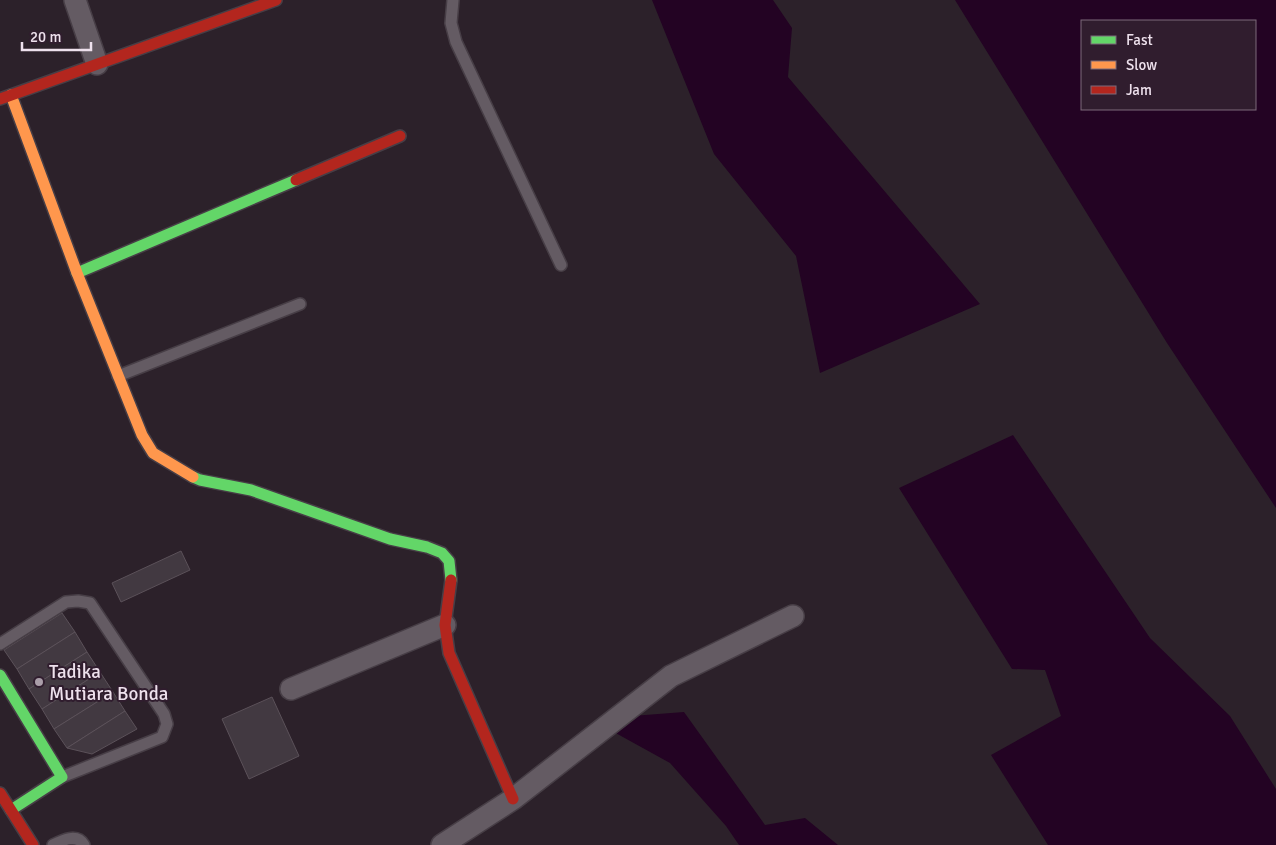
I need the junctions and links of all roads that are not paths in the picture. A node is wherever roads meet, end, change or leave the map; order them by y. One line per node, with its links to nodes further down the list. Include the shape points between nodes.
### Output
1 (75, 0): 4 (street)
2 (276, 0): 4 (main road)
3 (453, 0): 8 (lane, via 451,23 456,42)
4 (97, 64): 5 (main road)
5 (11, 95): 6 (main road); 9 (main road)
6 (0, 99)
7 (400, 136): 9 (main road)
8 (561, 265)
9 (77, 273): 11 (main road)
10 (300, 304): 11 (lane)
11 (118, 376): 13 (main road, via 153,453 172,466 200,480 251,490 390,539 442,553 449,561 452,576)
12 (793, 616): 19 (street, via 671,676)
13 (445, 624): 16 (street); 19 (main road, via 449,653)
14 (0, 644): 17 (lane, via 66,602 90,603 164,714 168,724 162,737)
15 (0, 675): 17 (main road)
16 (291, 690)
17 (62, 777): 20 (main road)
18 (0, 793): 20 (main road)
19 (513, 799): 24 (street)
20 (11, 810): 21 (main road)
21 (33, 845)
22 (53, 845): 23 (lane, via 73,838)
23 (84, 845)
24 (442, 845)

